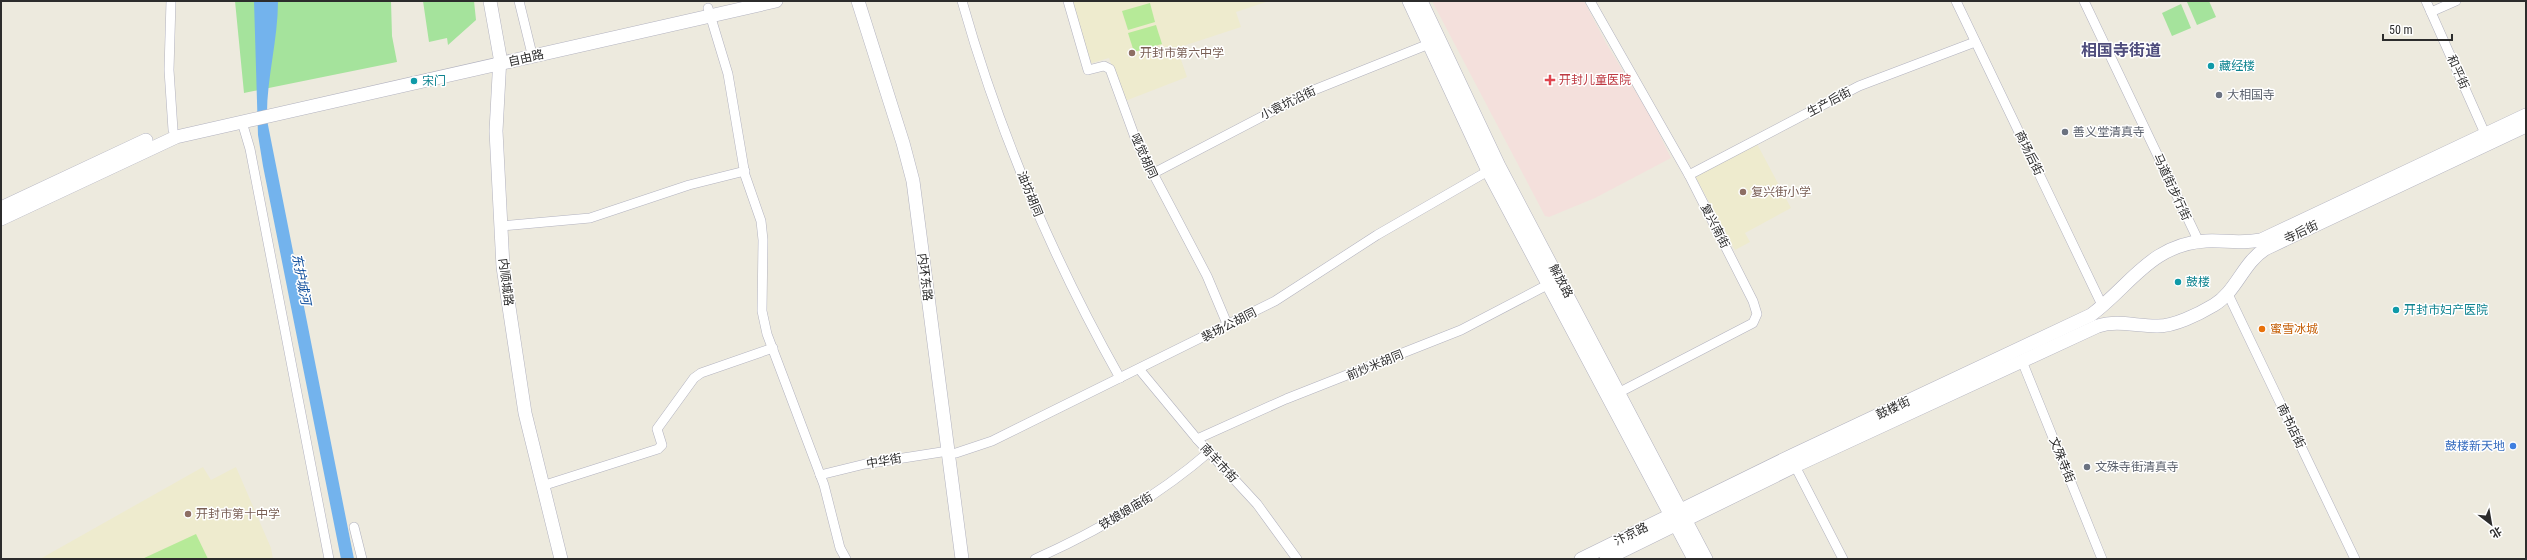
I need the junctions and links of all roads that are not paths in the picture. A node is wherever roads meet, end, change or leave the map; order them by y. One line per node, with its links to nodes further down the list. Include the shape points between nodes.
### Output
1 (171, 1): 26 (street, via 169,70)
2 (490, 1): 22 (street, 内顺城路)
3 (520, 1): 21 (street)
4 (739, 1): 17 (street, 自由路)
5 (776, 1): 17 (street, 自由路)
6 (858, 1): 47 (street, 内环东路, via 905,149 912,181)
7 (866, 1): 47 (street, 内环东路, via 920,180)
8 (962, 1): 44 (street, 油坊胡同, via 980,65 1033,202 1067,279)
9 (1068, 1): 30 (street, 哑觉胡同, via 1088,70 1104,66 1110,69 1137,143)
10 (1409, 1): 20 (street, 解放路)
11 (1421, 1): 45 (street, 解放路, via 1499,166)
12 (1590, 1): 31 (street, 复兴南街)
13 (1956, 1): 19 (street, 商场后街)
14 (2084, 1): 35 (street, 马道街步行街)
15 (2426, 1): 18 (street, 和平街)
16 (2456, 1): 18 (street)
17 (709, 12): 21 (street, 自由路); 22 (street, 自由路); 28 (street, via 728,74)
18 (2431, 12): 27 (street, 和平街)
19 (1975, 42): 31 (street, 生产后街, via 1859,86); 38 (street, 商场后街)
20 (1428, 44): 29 (street, 解放路); 30 (street, 小袁坑沿街, via 1308,92)
21 (531, 50): 22 (street, 自由路)
22 (500, 61): 24 (street, 自由路); 34 (street, 内顺城路, via 496,131)
23 (2526, 115): 27 (street, 寺后街)
24 (246, 119): 26 (street); 33 (street, via 176,137 156,145); 54 (street)
25 (2526, 126): 27 (street, 寺后街)
26 (173, 130): 32 (street, via 129,147)
27 (2487, 138): 35 (street, 寺后街, via 2260,240 2243,243); 37 (street, 寺后街, via 2265,249 2251,259)
28 (745, 171): 34 (street, via 690,185 590,218); 41 (street, via 761,220 762,311)
29 (1488, 171): 36 (street, 解放路); 39 (street, 裴场公胡同, via 1377,235 1275,301)
30 (1152, 174): 39 (street, 哑觉胡同, via 1207,276)
31 (1689, 175): 45 (street, 复兴南街, via 1757,314 1753,323)
32 (1, 208)
33 (1, 219)
34 (501, 226): 51 (street, 内顺城路, via 503,267 525,412)
35 (2199, 242): 38 (street, 寺后街, via 2184,245 2150,260)
36 (1549, 284): 46 (street, 前炒米胡同, via 1461,330 1286,399); 52 (street, 解放路)
37 (2227, 292): 40 (street, 寺后街, via 2214,305 2171,324 2156,326 2115,323); 68 (street, 南书店街)
38 (2102, 305): 52 (street, 鼓楼街, via 2091,315)
39 (1228, 326): 43 (street, 裴场公胡同)
40 (2087, 331): 42 (street, 鼓楼街)
41 (773, 348): 50 (street); 51 (street, via 694,378 657,429 662,445 658,449)
42 (2022, 361): 49 (street, 鼓楼街); 67 (street, 文殊寺街)
43 (1139, 369): 44 (street, 裴场公胡同); 46 (street, 南羊市街)
44 (1120, 378): 47 (street, 裴场公胡同, via 992,441)
45 (1620, 392): 52 (street, 解放路)
46 (1198, 439): 48 (street, 南羊市街)
47 (952, 452): 50 (street, 中华街, via 865,464); 58 (street, 内环东路); 59 (street, 内环东路)
48 (1210, 452): 60 (street, 铁娘娘庙街, via 1151,496 1100,527); 61 (street, 南羊市街, via 1258,504)
49 (1795, 466): 52 (street, 鼓楼街); 66 (street)
50 (820, 475): 57 (street, via 840,548)
51 (542, 486): 56 (street, 内顺城路)
52 (1679, 516): 62 (street, 汴京路); 63 (street, 汴京路); 64 (street, 解放路); 65 (street, 解放路)
53 (354, 527): 55 (street)
54 (329, 559)
55 (362, 559)
56 (561, 559)
57 (846, 559)
58 (962, 559)
59 (970, 559)
60 (1035, 559)
61 (1297, 559)
62 (1581, 559)
63 (1606, 559)
64 (1694, 559)
65 (1706, 559)
66 (1843, 559)
67 (2102, 559)
68 (2355, 559)

